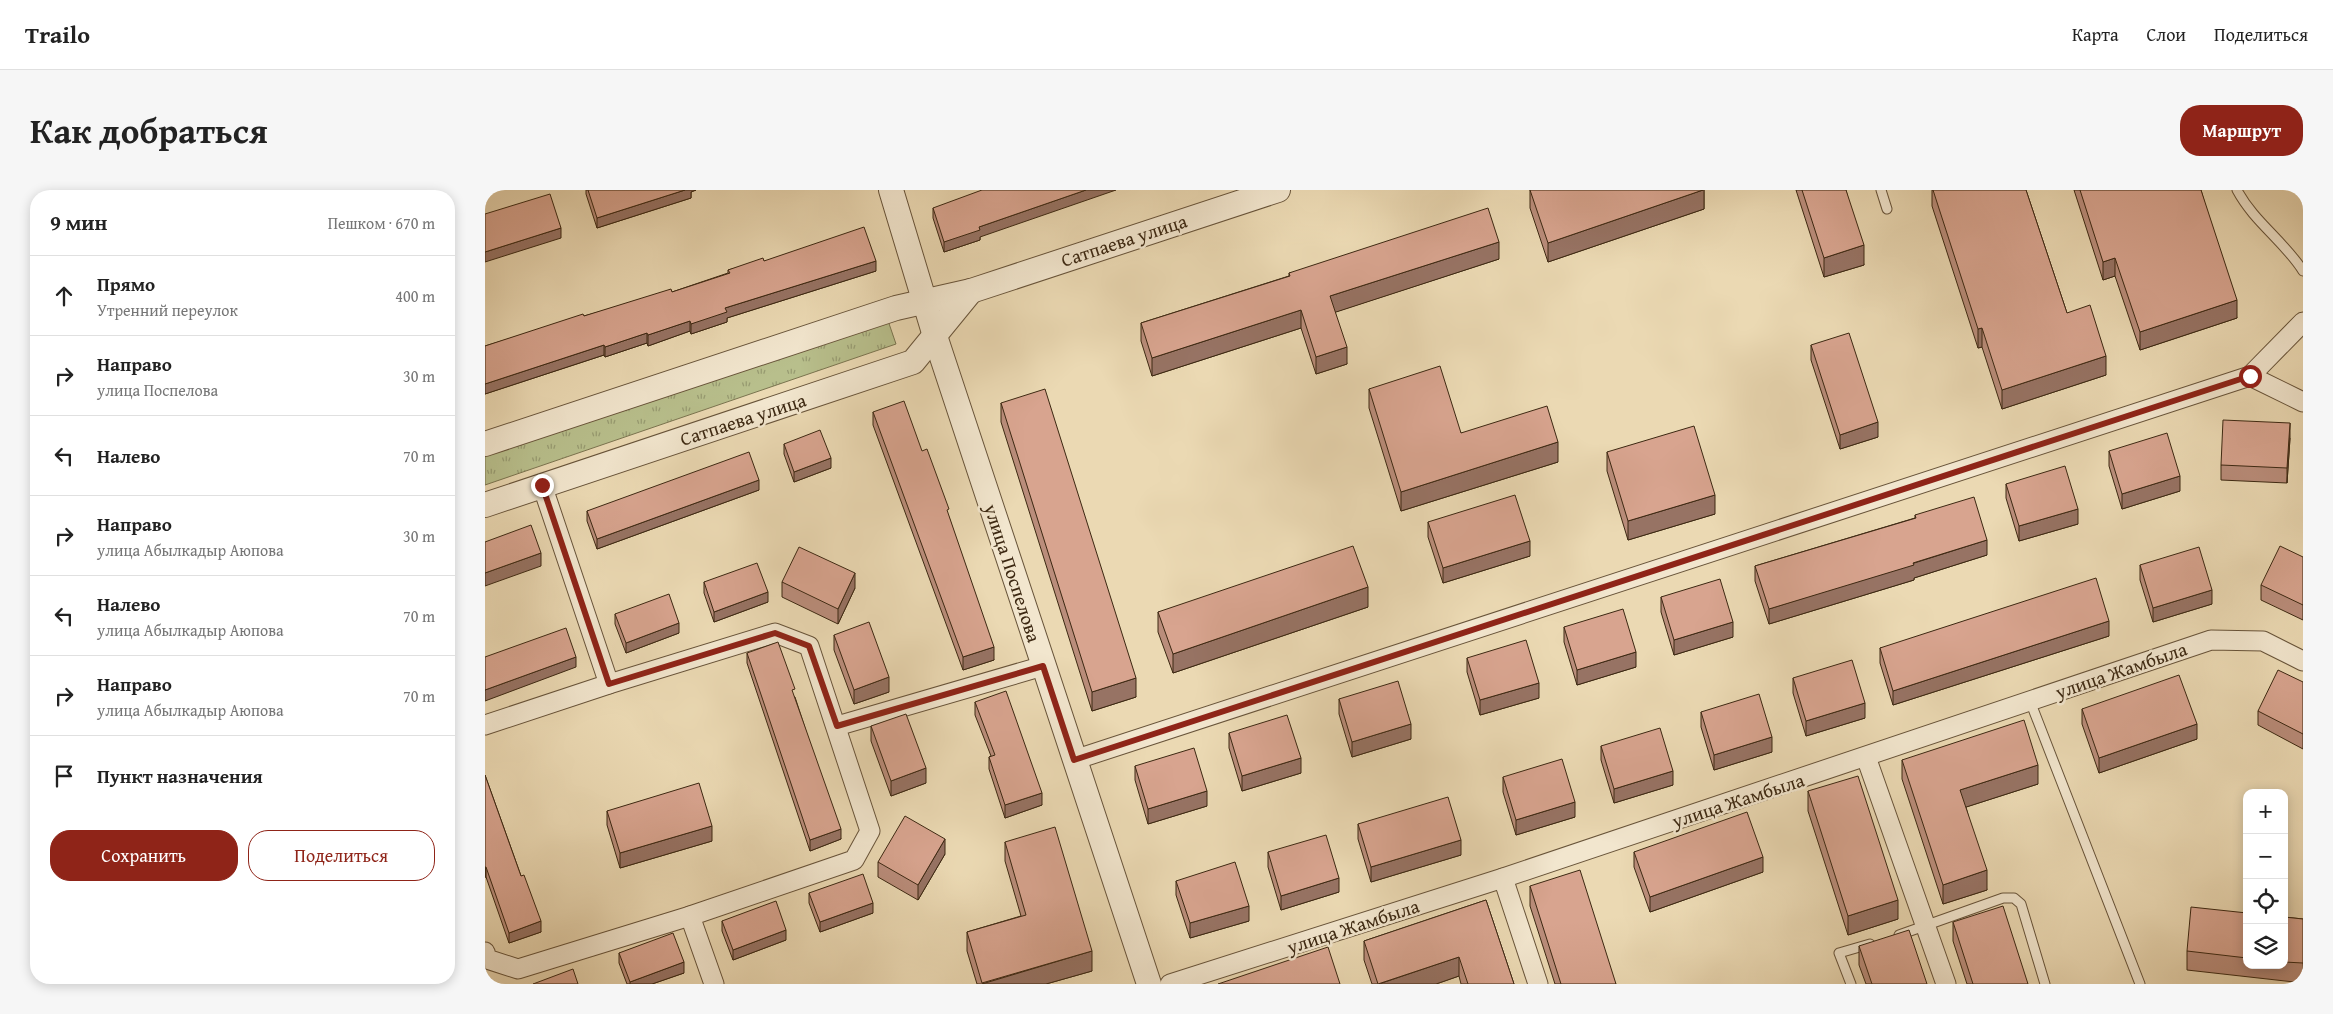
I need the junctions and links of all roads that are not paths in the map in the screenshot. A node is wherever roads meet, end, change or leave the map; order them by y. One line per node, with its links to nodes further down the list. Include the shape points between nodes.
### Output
1 (891, 190): 8 (street, улица Поспелова)
2 (1278, 190): 7 (street, Сатпаева улица)
3 (1881, 190): 5 (lane)
4 (2237, 190): 6 (lane, via 2259,223 2293,255)
5 (1887, 209)
6 (2303, 271)
7 (971, 291): 8 (street, Сатпаева улица); 10 (street, Сатпаева улица)
8 (926, 300): 10 (street, улица Поспелова); 13 (street, Сатпаева улица)
9 (2303, 322): 11 (street)
10 (935, 336): 14 (street, Сатпаева улица, via 913,362); 17 (street, улица Поспелова)
11 (2250, 376): 12 (street); 23 (street)
12 (2303, 402)
13 (485, 444)
14 (542, 485): 15 (street, Сатпаева улица); 18 (street)
15 (485, 505)
16 (2303, 661): 19 (street, улица Жамбыла, via 2263,641 2211,640)
17 (1043, 666): 21 (street); 23 (street, улица Поспелова)
18 (609, 684): 20 (street); 21 (street, via 775,633 809,646)
19 (2030, 701): 22 (street, улица Жамбыла); 35 (lane)
20 (485, 725)
21 (837, 726): 25 (street, via 870,831 854,860)
22 (1866, 757): 24 (street, улица Жамбыла); 26 (street)
23 (1074, 760): 29 (street, улица Поспелова)
24 (1503, 878): 30 (street, улица Жамбыла); 31 (street)
25 (690, 916): 27 (street, via 518,969 487,958); 28 (street)
26 (1927, 927): 32 (lane, via 1839,953); 33 (street); 34 (lane, via 2003,898 2014,898 2021,904)
27 (485, 952)
28 (714, 984)
29 (1149, 984)
30 (1170, 984)
31 (1538, 984)
32 (1851, 984)
33 (1946, 984)
34 (2045, 984)
35 (2140, 984)

